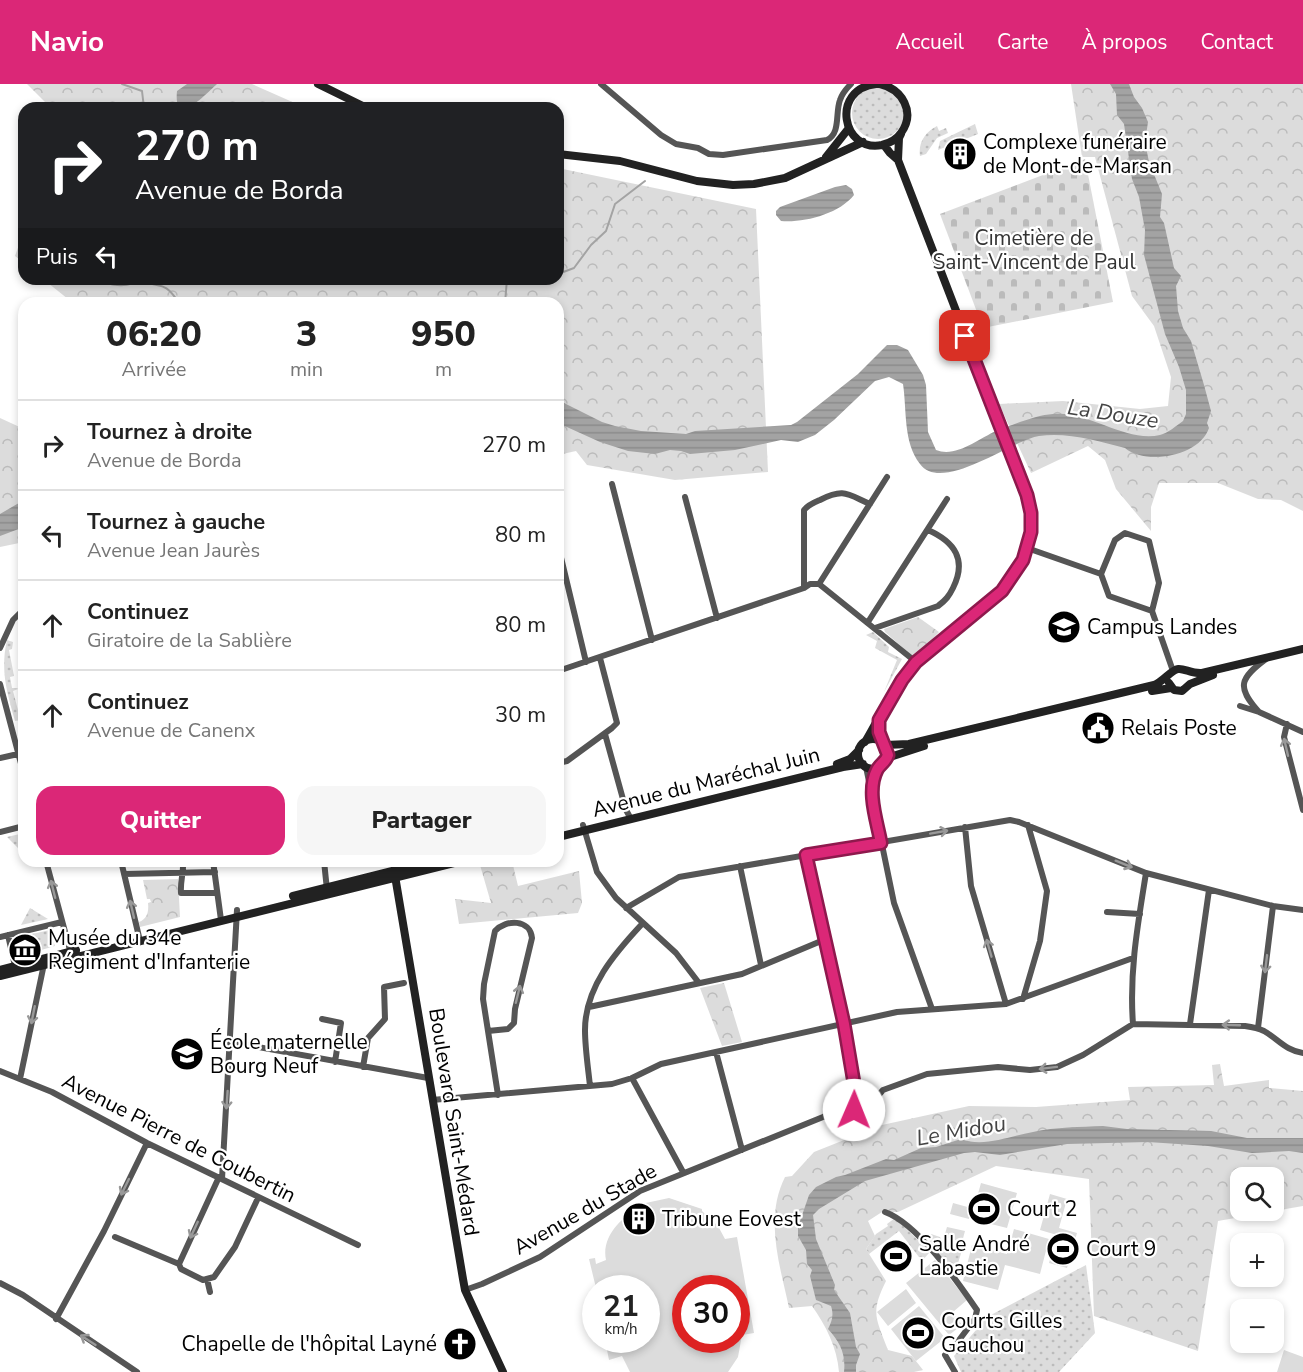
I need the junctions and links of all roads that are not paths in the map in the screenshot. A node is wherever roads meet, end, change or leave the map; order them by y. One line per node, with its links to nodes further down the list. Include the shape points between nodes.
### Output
1 (318, 84): 5 (main road)
2 (601, 84): 3 (street, via 661,135 709,154 826,140 836,131 840,98)
3 (851, 84)
4 (878, 84): 6 (main road, via 856,91 848,102); 7 (main road, via 897,91 907,107 906,126)
5 (355, 102)
6 (849, 128): 8 (main road); 11 (main road)
7 (901, 134): 9 (main road); 12 (main road)
8 (863, 142): 9 (main road); 11 (main road)
9 (884, 145): 12 (main road)
10 (564, 155): 11 (main road, via 620,161 697,181 733,185 785,178)
11 (824, 159)
12 (898, 160): 19 (main road, via 1027,495 1031,513)
13 (887, 477): 17 (street)
14 (612, 484): 29 (street)
15 (685, 497): 26 (street)
16 (947, 499): 18 (street)
17 (870, 504): 22 (street); 23 (street, via 842,492 807,506)
18 (928, 530): 27 (street); 28 (street, via 941,536 960,564 947,600)
19 (1027, 548): 21 (street); 35 (main road, via 1017,572 1002,591)
20 (564, 569): 34 (street)
21 (1101, 574): 24 (street, via 1109,596); 24 (street, via 1115,540 1125,532 1149,541 1159,583)
22 (819, 584): 23 (street); 27 (street)
23 (807, 586): 26 (street)
24 (1152, 610): 39 (street)
25 (18, 614): 30 (street)
26 (717, 618): 29 (street)
27 (868, 622): 28 (street)
28 (875, 628): 35 (street)
29 (652, 640): 32 (street)
30 (0, 648)
31 (1303, 649): 33 (main road)
32 (600, 658): 34 (street); 48 (street, via 617,723)
33 (1267, 658): 36 (main road); 44 (street, via 1244,682 1245,695)
34 (586, 662): 37 (street)
35 (916, 662): 45 (main road, via 892,694)
36 (1250, 663): 38 (main road, via 1202,673); 41 (main road)
37 (564, 669)
38 (1188, 672): 39 (main road, via 1179,669); 41 (main road)
39 (1171, 673): 42 (main road); 50 (main road, via 1154,686 909,744)
40 (0, 684): 52 (street)
41 (1190, 684): 42 (main road, via 1182,691)
42 (1171, 688): 53 (main road, via 925,745)
43 (1239, 706): 44 (street)
44 (1259, 711): 46 (street)
45 (879, 720): 49 (main road); 50 (main road)
46 (1287, 724): 47 (street); 59 (street, one-way to 46, via 1284,737)
47 (1303, 732)
48 (605, 734): 55 (street); 60 (street)
49 (865, 742): 50 (main road, via 876,739); 51 (main road)
50 (883, 743): 53 (main road)
51 (859, 750): 56 (main road); 60 (main road, Avenue du Maréchal Juin, via 840,763)
52 (18, 754): 54 (street)
53 (887, 758): 57 (main road)
54 (0, 759)
55 (564, 762)
56 (864, 765): 57 (main road); 58 (street); 60 (main road, Avenue du Maréchal Juin)
57 (878, 768): 58 (street)
58 (872, 788): 68 (street)
59 (1303, 810)
60 (630, 817): 64 (main road, Avenue du Maréchal Juin)
61 (1028, 825): 62 (street, via 1010,820); 80 (street, one-way to 80); 108 (street, via 1047,891 1040,941)
62 (966, 827): 68 (street, one-way to 62); 109 (street, one-way to 62, via 971,886)
63 (18, 828): 66 (street)
64 (584, 828): 65 (main road, Avenue du Maréchal Juin); 67 (main road, Avenue du Maréchal Juin); 87 (street, via 597,872)
65 (564, 830)
66 (0, 832)
67 (564, 835)
68 (881, 843): 69 (street); 111 (street, via 894,903)
69 (806, 855): 70 (street); 98 (street)
70 (740, 866): 87 (street, via 675,878); 102 (street)
71 (48, 867): 93 (street, one-way to 71)
72 (123, 867): 82 (street)
73 (184, 867): 78 (street)
74 (214, 867): 79 (street)
75 (325, 867): 84 (street)
76 (415, 867): 81 (main road)
77 (431, 867): 81 (main road)
78 (184, 872): 79 (street); 82 (street); 85 (street, via 181,893)
79 (215, 872): 85 (street)
80 (1146, 873): 83 (street); 91 (street)
81 (395, 874): 84 (main road); 125 (main road, Boulevard Saint-Médard)
82 (125, 876): 97 (street, one-way to 82)
83 (1209, 890): 86 (street); 115 (street)
84 (327, 891): 90 (main road)
85 (217, 893): 92 (street)
86 (1273, 906): 88 (street); 116 (street, one-way to 116)
87 (626, 908): 94 (street)
88 (1303, 910)
89 (1107, 912): 91 (street)
90 (237, 913): 92 (main road); 118 (street)
91 (1140, 914): 100 (street)
92 (221, 917): 97 (main road)
93 (62, 922): 95 (street); 99 (street)
94 (642, 924): 107 (street, via 676,953); 110 (street, via 605,968)
95 (8, 935): 96 (street); 103 (street)
96 (0, 937)
97 (140, 938): 99 (main road)
98 (825, 939): 102 (street); 113 (street)
99 (71, 954): 101 (main road)
100 (1133, 958): 108 (street); 114 (street)
101 (44, 961): 103 (main road); 104 (main road); 124 (street, one-way to 124)
102 (761, 965): 107 (street, via 742,974)
103 (15, 966): 104 (street); 105 (main road)
104 (25, 969): 105 (main road)
105 (0, 973)
106 (404, 983): 122 (street, via 384,987 385,1019 368,1038)
107 (699, 983): 110 (street)
108 (1023, 999): 109 (street)
109 (1006, 1004): 111 (street)
110 (589, 1007): 127 (street, via 585,1027)
111 (932, 1009): 113 (street)
112 (322, 1019): 121 (street, via 341,1023)
113 (844, 1024): 119 (street); 131 (street)
114 (1133, 1024): 115 (street); 130 (street, one-way to 130, via 1057,1067 998,1067 927,1074 884,1090)
115 (1190, 1024): 116 (street, one-way to 115)
116 (1258, 1028): 120 (street, via 1282,1046)
117 (488, 1031): 117 (street, one-way to 117, via 508,1029 514,1023 532,938 525,924 501,925 493,934 483,999); 128 (street)
118 (231, 1042): 121 (street); 137 (street, one-way to 137)
119 (716, 1052): 126 (street, via 661,1064); 135 (street)
120 (1303, 1053)
121 (335, 1062): 122 (street)
122 (363, 1067): 125 (street)
123 (0, 1071): 124 (street, Avenue Pierre de Coubertin)
124 (20, 1078): 134 (street, Avenue Pierre de Coubertin)
125 (428, 1078): 129 (main road, Boulevard Saint-Médard)
126 (632, 1078): 127 (street); 136 (street)
127 (590, 1086): 128 (street)
128 (498, 1095): 129 (street)
129 (432, 1100): 145 (main road, Boulevard Saint-Médard)
130 (868, 1101): 131 (street); 132 (street, via 872,1106 870,1115 864,1118)
131 (856, 1102): 132 (street); 133 (street, Avenue du Stade)
132 (856, 1114): 133 (street, Avenue du Stade)
133 (823, 1117): 135 (street, Avenue du Stade)
134 (147, 1143): 137 (street, Avenue Pierre de Coubertin); 147 (street, one-way to 147)
135 (742, 1150): 136 (street, Avenue du Stade)
136 (683, 1172): 145 (street, Avenue du Stade, via 640,1191 540,1257)
137 (221, 1178): 138 (street, Avenue Pierre de Coubertin); 142 (street, one-way to 142)
138 (258, 1198): 141 (street, Avenue Pierre de Coubertin); 143 (street, via 235,1247 214,1277)
139 (885, 1212): 148 (street, via 896,1216 923,1240 977,1310 975,1319)
140 (115, 1236): 142 (street)
141 (358, 1245)
142 (178, 1264): 143 (street, via 181,1269)
143 (207, 1279): 146 (street)
144 (0, 1282): 147 (street)
145 (465, 1290): 153 (main road, Boulevard Saint-Médard)
146 (210, 1292)
147 (56, 1319): 150 (street, one-way to 147)
148 (953, 1348)
149 (945, 1356): 154 (street)
150 (125, 1364): 151 (street); 152 (street)
151 (123, 1372)
152 (137, 1372)
153 (503, 1372)
154 (954, 1372)

